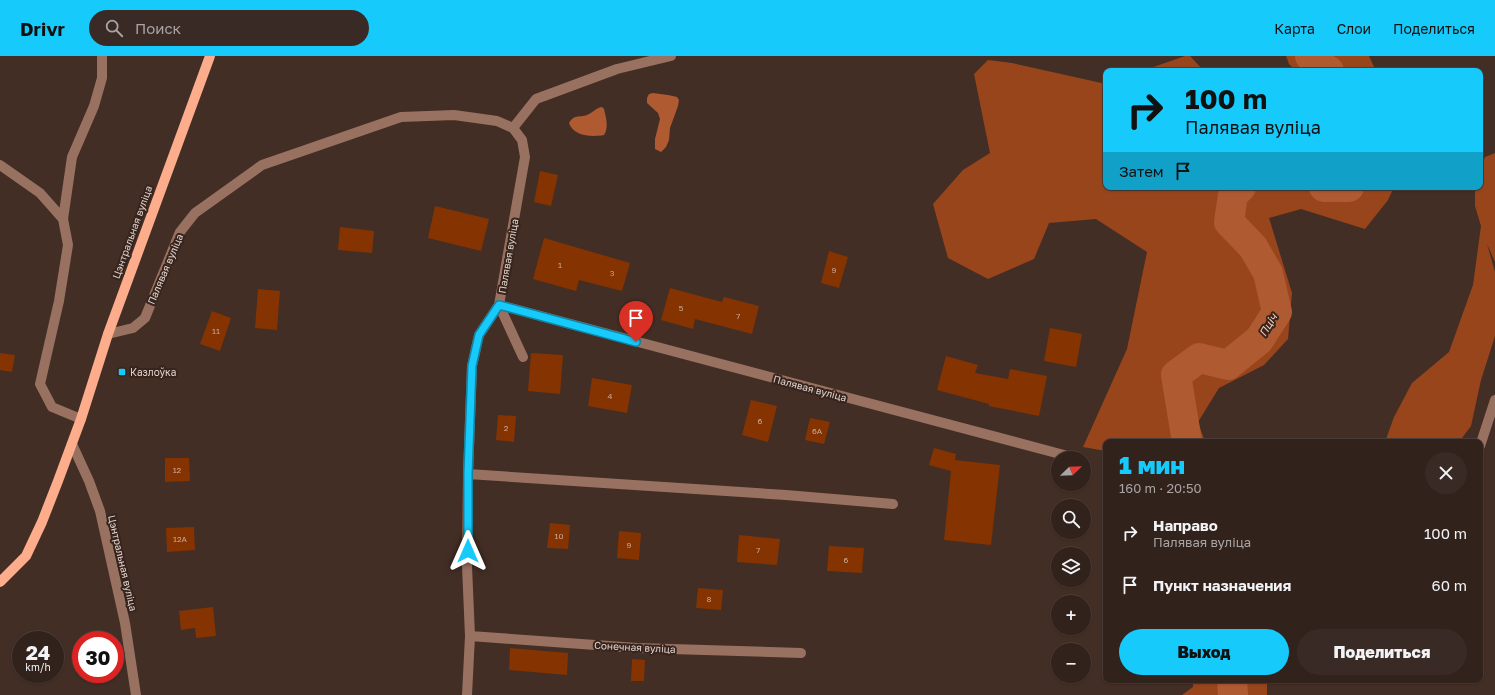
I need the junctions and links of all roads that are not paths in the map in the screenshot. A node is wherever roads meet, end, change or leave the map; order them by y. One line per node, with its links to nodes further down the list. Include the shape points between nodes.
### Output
1 (102, 56): 6 (street, via 102,78 94,106 72,157)
2 (210, 56): 8 (main road, Цэнтральная вуліца)
3 (671, 56): 4 (street, via 617,69 536,99)
4 (513, 128): 7 (street, Палявая вуліца, via 522,140 525,157); 8 (street, Палявая вуліца, via 497,121 454,115 401,117 262,165 195,213 180,232 145,318 133,328)
5 (0, 165): 6 (street, via 40,193)
6 (63, 219): 11 (street, via 68,245 59,301 40,384 52,407)
7 (499, 305): 9 (street); 14 (street, Палявая вуліца); 15 (street, via 479,335 472,366)
8 (108, 334): 11 (main road, Цэнтральная вуліца)
9 (523, 357)
10 (1495, 400): 12 (street)
11 (81, 418): 13 (main road, Цэнтральная вуліца)
12 (1482, 439)
13 (72, 444): 17 (main road, via 26,556); 20 (street, Цэнтральная вуліца, via 100,511 124,623)
14 (1051, 452)
15 (468, 474): 16 (street); 18 (street)
16 (893, 504)
17 (0, 582)
18 (470, 636): 19 (street, Сонечная вуліца, via 636,648); 21 (street)
19 (801, 653)
20 (136, 695)
21 (467, 695)

